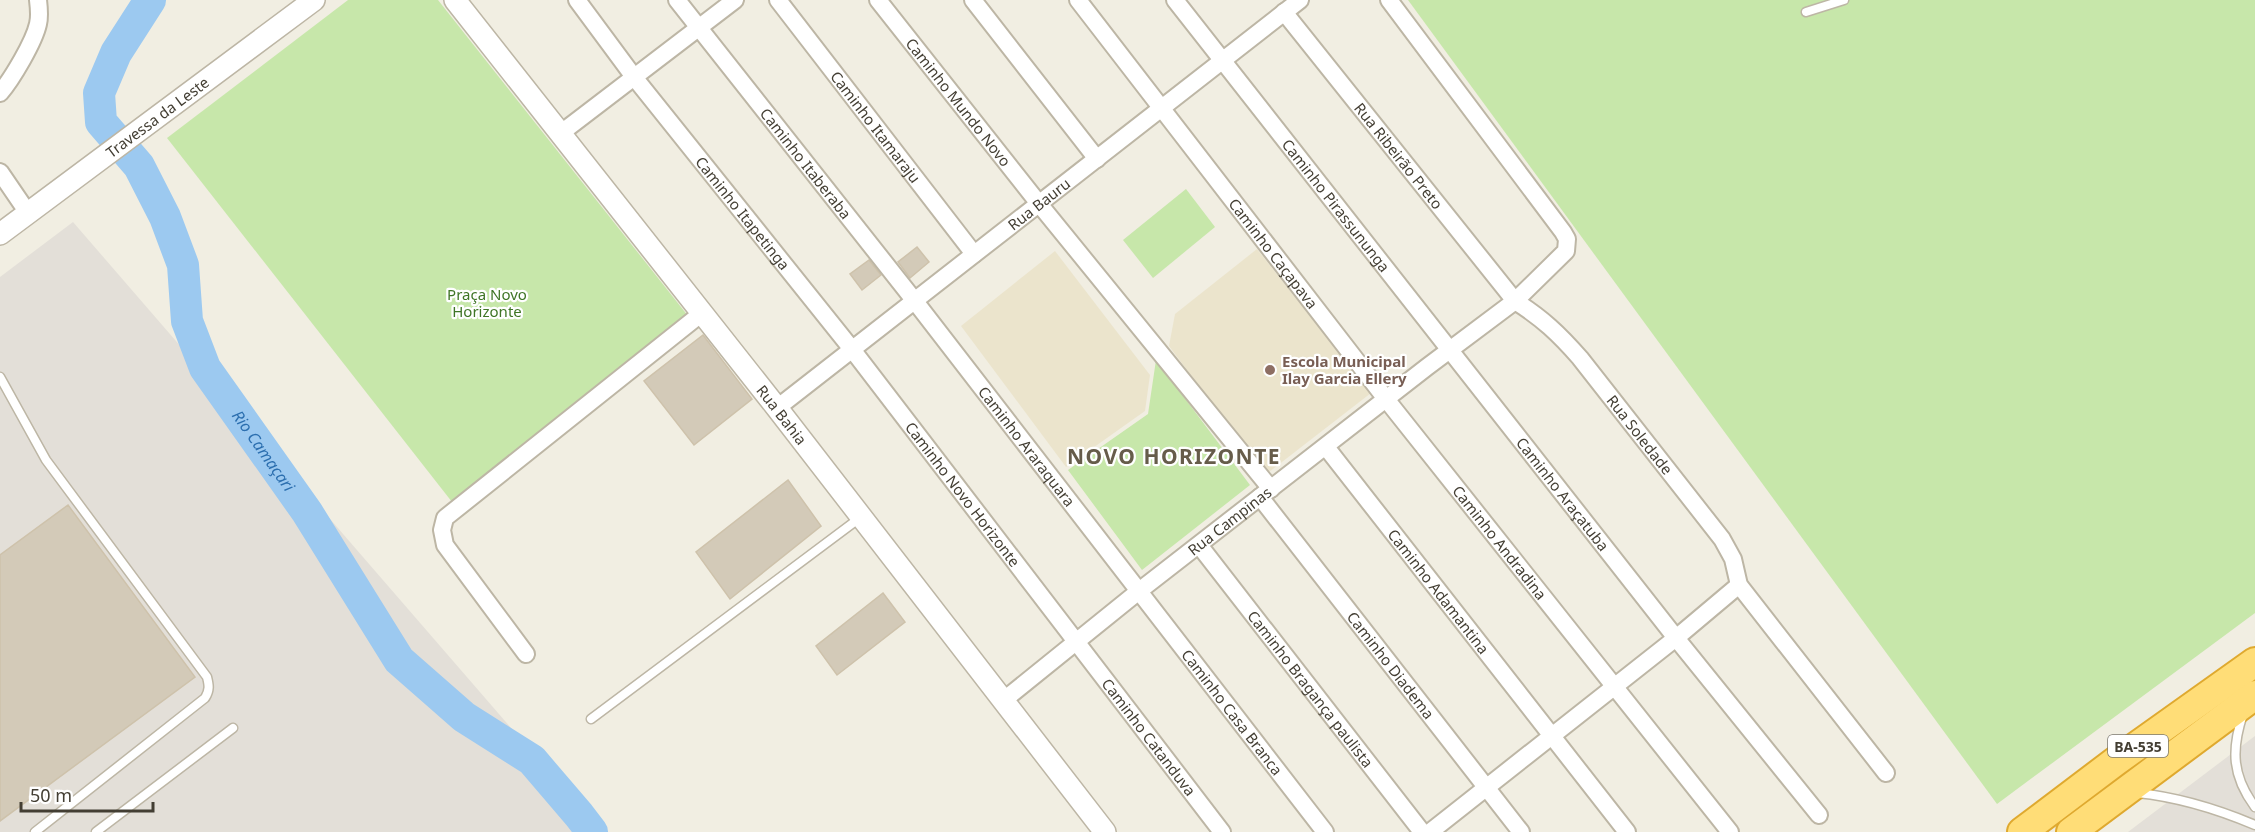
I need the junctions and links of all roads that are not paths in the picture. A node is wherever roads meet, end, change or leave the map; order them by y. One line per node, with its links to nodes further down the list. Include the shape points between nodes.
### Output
1 (38, 0): 20 (street, via 36,32)
2 (314, 0): 26 (street, Travessa da Leste)
3 (455, 0): 22 (street, Rua Bahia)
4 (577, 0): 19 (street, Caminho Itapetinga)
5 (677, 0): 17 (street, Caminho Itaberaba)
6 (735, 0): 17 (street)
7 (778, 0): 28 (street, Caminho Itamaraju)
8 (878, 0): 25 (street, Caminho Mundo Novo)
9 (973, 0): 23 (street)
10 (1078, 0): 21 (street, Caminho Caçapava)
11 (1175, 0): 18 (street, Caminho Pirassununga)
12 (1300, 0): 15 (street, Rua Bauru)
13 (1389, 0): 30 (street, Rua Campinas, via 1567,239 1566,251)
14 (1844, 0): 16 (lane)
15 (1284, 12): 18 (street, Rua Bauru); 30 (street, Rua Ribeirão Preto)
16 (1806, 12)
17 (698, 29): 19 (street); 29 (street, Caminho Itaberaba)
18 (1223, 61): 21 (street, Rua Bauru); 33 (street, Caminho Pirassununga)
19 (634, 77): 22 (street); 32 (street, Caminho Itapetinga)
20 (0, 93)
21 (1162, 107): 23 (street, Rua Bauru); 35 (street, Caminho Caçapava)
22 (561, 133): 31 (street, Rua Bahia)
23 (1097, 159): 25 (street, Rua Bauru)
24 (0, 172): 26 (street)
25 (1040, 205): 28 (street, Rua Bauru); 38 (street, Caminho Mundo Novo)
26 (28, 213): 27 (street, Travessa da Leste)
27 (0, 234)
28 (974, 254): 29 (street, Rua Bauru)
29 (914, 300): 32 (street, Rua Bauru); 42 (street, Caminho Araraquara)
30 (1515, 301): 33 (street, Rua Campinas); 41 (street, Rua Soledade, via 1557,332 1694,503 1729,549)
31 (702, 313): 36 (street, Rua Bahia); 45 (street, via 445,518 445,545)
32 (851, 348): 36 (street, Rua Bauru); 44 (street, Caminho Novo Horizonte)
33 (1450, 350): 35 (street, Rua Campinas); 43 (street, Caminho Araçatuba)
34 (0, 378): 59 (lane, via 46,460 207,676 209,684 205,698)
35 (1386, 399): 37 (street, Rua Campinas); 47 (street, Caminho Andradina)
36 (777, 408): 39 (street, Rua Bahia)
37 (1326, 447): 38 (street, Rua Campinas); 52 (street, Caminho Adamantina)
38 (1266, 493): 40 (street, Rua Campinas); 54 (street, Caminho Diadema)
39 (862, 517): 49 (street, Rua Bahia); 50 (lane)
40 (1199, 545): 42 (street, Rua Campinas); 64 (street, Caminho Bragança paulista)
41 (1739, 585): 43 (street); 53 (street)
42 (1139, 591): 44 (street, Rua Campinas); 63 (street, Caminho Casa Branca)
43 (1676, 638): 47 (street); 57 (street, Caminho Araçatuba)
44 (1075, 641): 49 (street, Rua Campinas); 62 (street, Caminho Catanduva)
45 (526, 654)
46 (2255, 662): 69 (highway, BA-535)
47 (1615, 686): 52 (street); 68 (street, Caminho Andradina)
48 (2252, 697): 55 (highway, BA-535); 56 (lane, via 2238,729 2235,748 2243,791)
49 (1004, 700): 61 (street, Rua Bahia)
50 (591, 719)
51 (233, 728): 60 (lane)
52 (1552, 736): 54 (street); 67 (street, Caminho Adamantina)
53 (1886, 773)
54 (1487, 788): 65 (street); 66 (street, Caminho Diadema)
55 (2125, 792): 58 (lane, via 2190,802); 70 (highway, BA-535)
56 (2255, 807)
57 (1819, 815)
58 (2255, 825)
59 (35, 832)
60 (96, 832)
61 (1106, 832)
62 (1222, 832)
63 (1325, 832)
64 (1422, 832)
65 (1430, 832)
66 (1521, 832)
67 (1626, 832)
68 (1730, 832)
69 (2022, 832)
70 (2071, 832)

